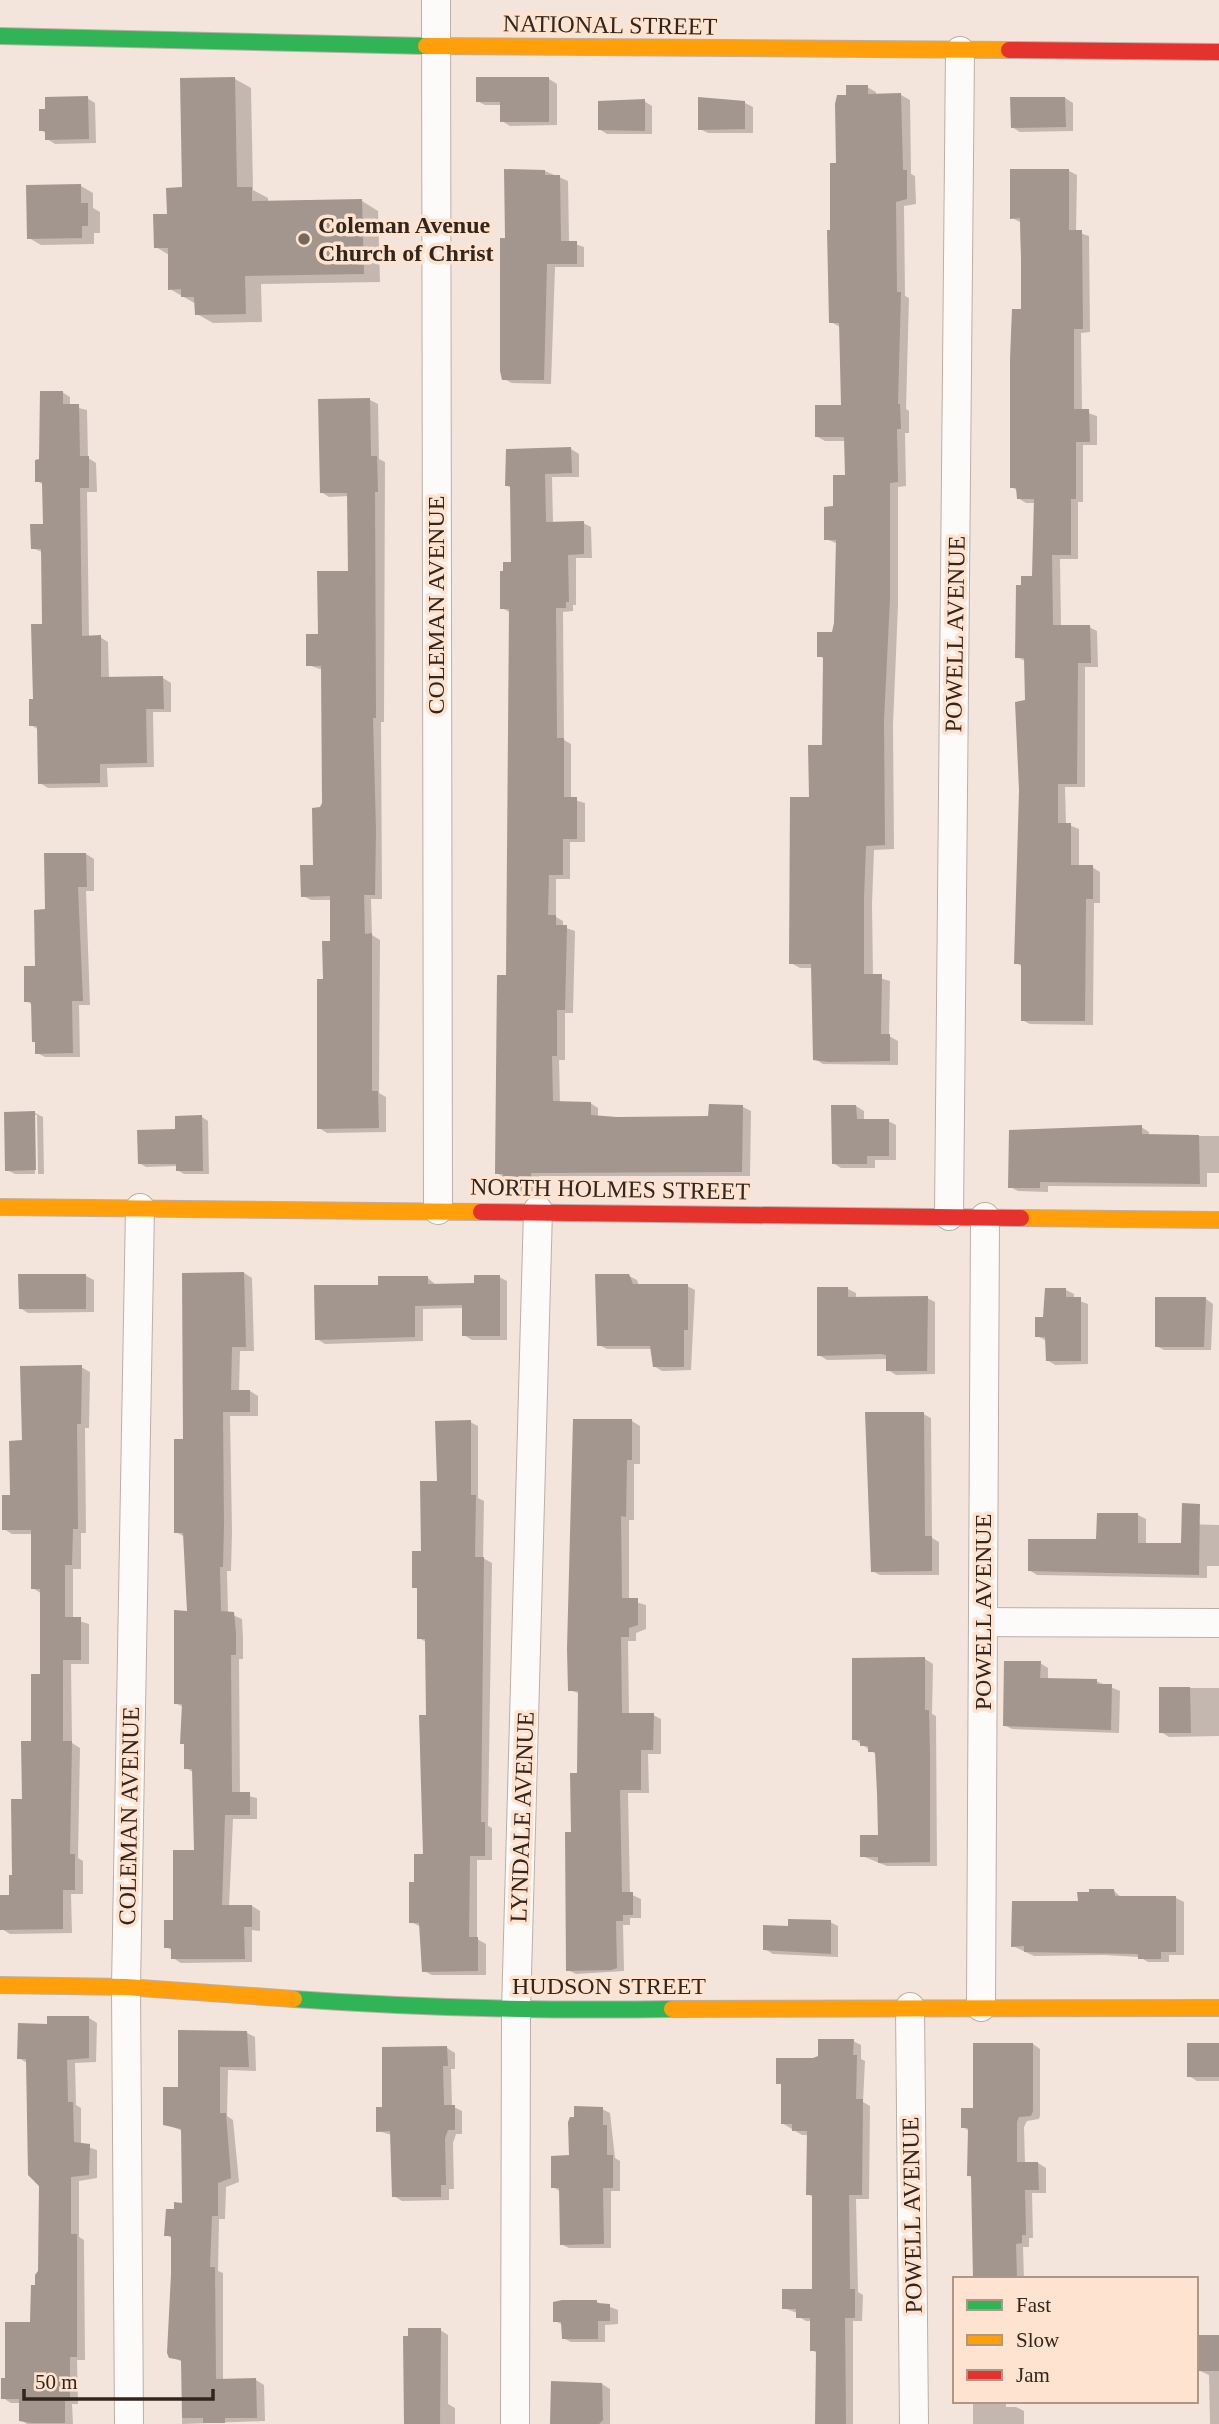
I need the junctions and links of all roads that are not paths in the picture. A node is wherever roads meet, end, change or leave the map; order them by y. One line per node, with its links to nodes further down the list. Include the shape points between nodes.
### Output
1 (436, 0): 3 (street, COLEMAN AVENUE)
2 (0, 36): 3 (street, NATIONAL STREET)
3 (435, 46): 4 (street, NATIONAL STREET); 8 (street, COLEMAN AVENUE)
4 (960, 51): 5 (street, NATIONAL STREET); 10 (street, POWELL AVENUE)
5 (1219, 52)
6 (0, 1207): 7 (street, NORTH HOLMES STREET)
7 (140, 1208): 8 (street, NORTH HOLMES STREET); 16 (street, COLEMAN AVENUE)
8 (438, 1210): 9 (street, NORTH HOLMES STREET)
9 (538, 1210): 10 (street, NORTH HOLMES STREET); 20 (street, LYNDALE AVENUE)
10 (949, 1216): 11 (street, NORTH HOLMES STREET)
11 (985, 1217): 12 (street, NORTH HOLMES STREET); 13 (street, POWELL AVENUE)
12 (1219, 1220)
13 (983, 1622): 14 (street); 18 (street, POWELL AVENUE)
14 (1219, 1623)
15 (0, 1984): 16 (street, HUDSON STREET)
16 (126, 1987): 20 (street, HUDSON STREET); 21 (street, COLEMAN AVENUE)
17 (910, 2007): 18 (street, HUDSON STREET); 20 (street, HUDSON STREET); 23 (street, POWELL AVENUE)
18 (981, 2007): 19 (street, HUDSON STREET)
19 (1219, 2008)
20 (516, 2011): 22 (street, LYNDALE AVENUE)
21 (129, 2424)
22 (515, 2424)
23 (914, 2424)

